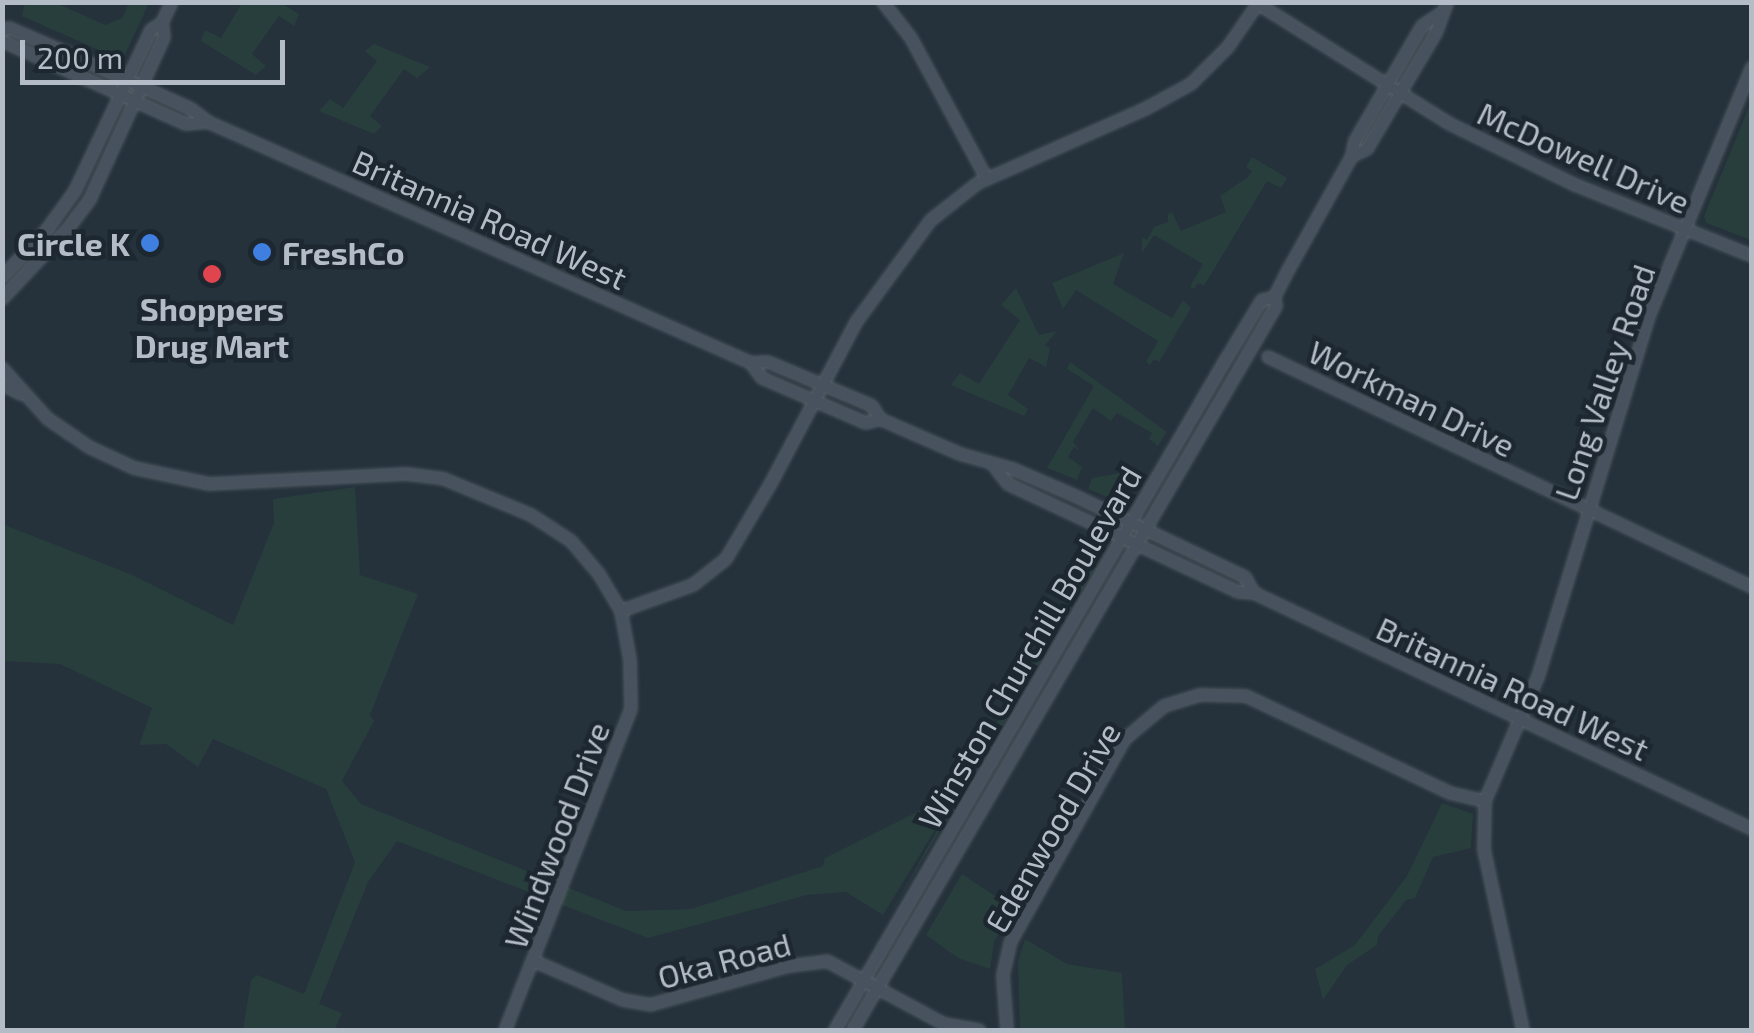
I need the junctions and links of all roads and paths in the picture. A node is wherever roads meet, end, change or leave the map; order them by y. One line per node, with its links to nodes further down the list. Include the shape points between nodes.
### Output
1 (172, 2): 5 (street)
2 (883, 2): 17 (street, via 910,38)
3 (1258, 3): 10 (street, McDowell Drive); 17 (street, via 1228,47 1181,90)
4 (1444, 8): 10 (street, Winston Churchill Boulevard, via 1422,26); 12 (street, Winston Churchill Boulevard)
5 (162, 23): 9 (street, via 151,30); 11 (street, via 164,37)
6 (2, 31): 9 (street, Britannia Road West, via 9,28)
7 (2, 41): 13 (street, Britannia Road West)
8 (1752, 67): 18 (street, Long Valley Road)
9 (128, 80): 11 (street, Britannia Road West); 13 (street)
10 (1388, 85): 12 (street, McDowell Drive); 16 (street, Winston Churchill Boulevard)
11 (142, 87): 14 (street); 15 (street, Britannia Road West)
12 (1400, 94): 16 (street, Winston Churchill Boulevard, via 1368,149); 18 (street, McDowell Drive, via 1478,138)
13 (120, 95): 14 (street, Britannia Road West); 20 (street, via 75,191)
14 (135, 102): 15 (street, Britannia Road West, via 186,124); 22 (street, via 90,199)
15 (208, 122): 24 (street, Britannia Road West)
16 (1352, 156): 21 (street, Winston Churchill Boulevard)
17 (987, 179): 27 (street, via 954,200 914,241 856,321)
18 (1684, 230): 19 (street, McDowell Drive); 32 (street, Long Valley Road, via 1626,380)
19 (1752, 256)
20 (2, 277)
21 (1274, 298): 33 (street, Winston Churchill Boulevard, via 1262,300); 34 (street, Winston Churchill Boulevard, via 1276,306)
22 (2, 300)
23 (1268, 357): 32 (street, Workman Drive)
24 (751, 363): 27 (street, Britannia Road West, via 768,362); 29 (street, Britannia Road West, via 762,378)
25 (2, 368): 28 (street, Windwood Drive)
26 (2, 384): 28 (street, Windwood Drive)
27 (823, 385): 29 (street); 30 (street, Britannia Road West, via 872,406)
28 (22, 394): 39 (street, Windwood Drive, via 89,447 184,482 406,474 460,484 571,541)
29 (815, 400): 30 (street, Britannia Road West, via 866,423); 39 (street, via 726,559 693,585)
30 (880, 419): 31 (street, Britannia Road West)
31 (994, 466): 33 (street, Britannia Road West); 35 (street, Britannia Road West, via 1008,484)
32 (1588, 510): 37 (street, Workman Drive); 40 (street, Long Valley Road)
33 (1130, 522): 34 (street, Britannia Road West); 35 (street, Winston Churchill Boulevard)
34 (1144, 529): 36 (street, Winston Churchill Boulevard); 38 (street, Britannia Road West, via 1245,577)
35 (1122, 536): 36 (street, Britannia Road West); 44 (street, Winston Churchill Boulevard)
36 (1136, 543): 38 (street, Britannia Road West); 45 (street, Winston Churchill Boulevard)
37 (1752, 587)
38 (1254, 593): 40 (street, Britannia Road West)
39 (620, 611): 43 (street, Windwood Drive, via 632,709)
40 (1521, 718): 41 (street, Long Valley Road); 42 (street, Britannia Road West)
41 (1485, 801): 50 (street, Edenwood Drive, via 1450,793 1246,696 1201,695 1164,706 1125,739 1011,942 1003,975); 51 (street, via 1484,850)
42 (1752, 829)
43 (534, 961): 44 (street, Oka Road, via 650,1005 806,963 827,962); 46 (street, Windwood Drive)
44 (865, 979): 45 (street, Oka Road); 47 (street, Winston Churchill Boulevard)
45 (879, 986): 48 (street, Winston Churchill Boulevard); 49 (street, Oka Road, via 944,1024)
46 (505, 1030)
47 (835, 1030)
48 (853, 1030)
49 (979, 1030)
50 (1007, 1030)
51 (1523, 1030)

